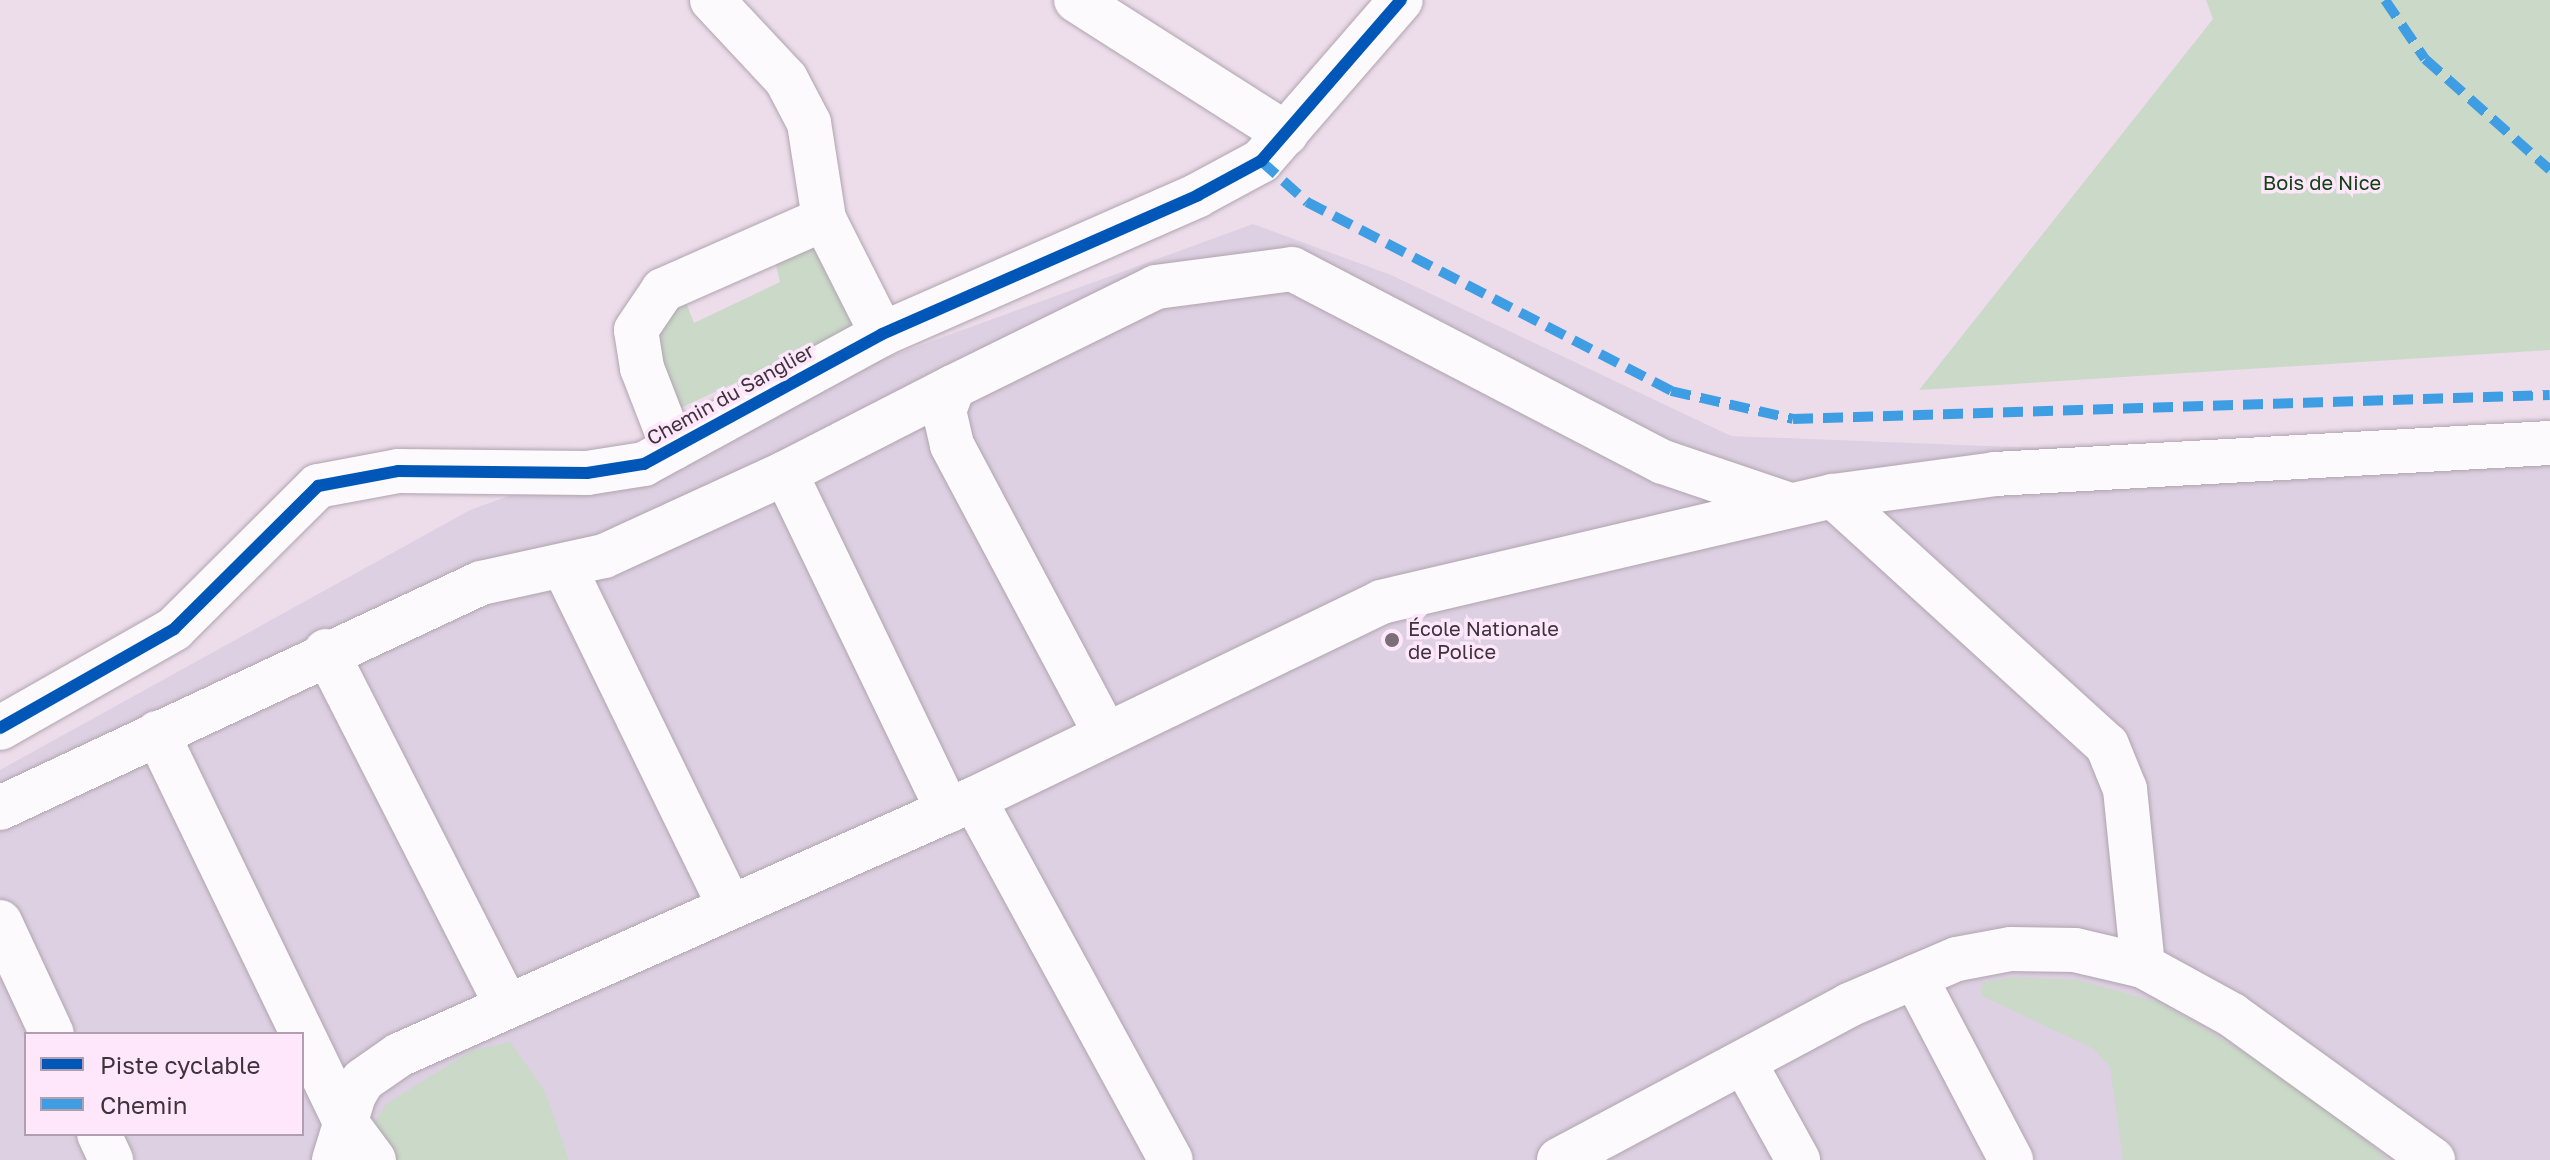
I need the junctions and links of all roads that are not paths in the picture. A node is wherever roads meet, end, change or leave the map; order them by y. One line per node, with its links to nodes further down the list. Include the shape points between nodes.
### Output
1 (712, 0): 5 (street, via 786,79 809,123)
2 (1076, 0): 4 (street)
3 (1401, 0): 4 (street, Chemin du Sanglier)
4 (1286, 134): 6 (street, Chemin du Sanglier, via 1261,161 1198,195)
5 (824, 219): 6 (street); 9 (street, via 663,290 636,330 642,368)
6 (882, 334): 9 (street, Chemin du Sanglier)
7 (953, 387): 10 (street); 12 (street, via 1156,287 1292,269 1663,462); 17 (street, via 944,411 952,445)
8 (2550, 443): 11 (street, via 1995,474)
9 (673, 448): 15 (street, Chemin du Sanglier, via 644,464 587,473 398,471 318,486 174,629)
10 (785, 473): 13 (street, via 604,556); 18 (street)
11 (1833, 496): 12 (street); 22 (street, via 2107,745 2125,789)
12 (1787, 504): 17 (street, via 1381,602)
13 (564, 567): 14 (street, via 481,583); 20 (street)
14 (326, 651): 16 (street); 24 (street)
15 (0, 728)
16 (157, 733): 19 (street); 26 (street)
17 (1105, 733): 18 (street)
18 (961, 805): 20 (street); 34 (street)
19 (0, 808)
20 (730, 907): 24 (street)
21 (0, 922): 25 (street)
22 (2143, 966): 23 (street, via 2075,950 2011,949 1957,959); 38 (street, via 2232,1015)
23 (1915, 977): 28 (street, via 1849,1005); 37 (street)
24 (507, 1007): 29 (street, via 399,1055 363,1080)
25 (51, 1032)
26 (301, 1032)
27 (304, 1037): 29 (street)
28 (1744, 1062): 35 (street); 36 (street)
29 (343, 1118): 32 (street); 33 (street)
30 (100, 1136): 31 (street)
31 (111, 1160)
32 (334, 1160)
33 (374, 1160)
34 (1171, 1160)
35 (1559, 1160)
36 (1798, 1160)
37 (2011, 1160)
38 (2433, 1160)

